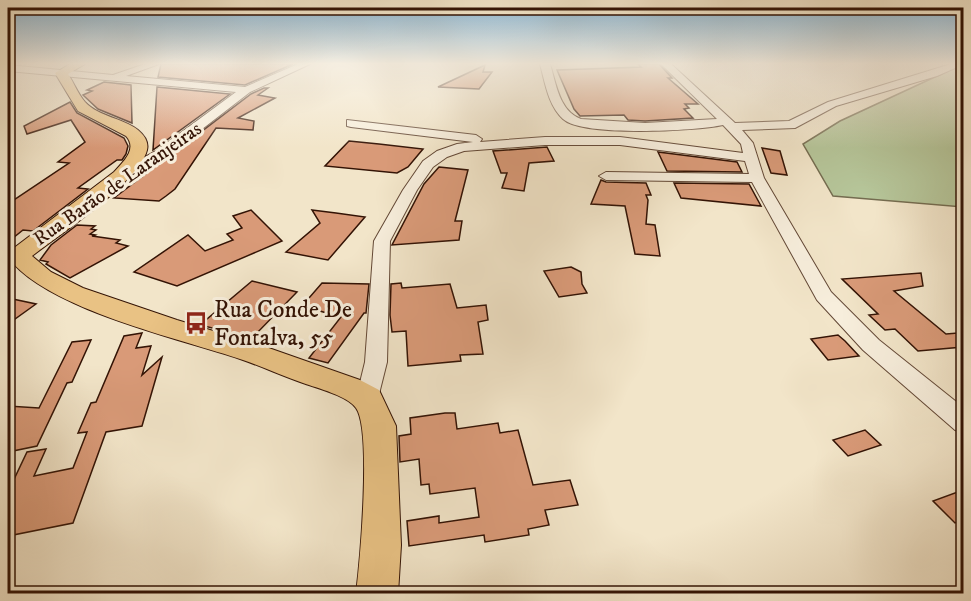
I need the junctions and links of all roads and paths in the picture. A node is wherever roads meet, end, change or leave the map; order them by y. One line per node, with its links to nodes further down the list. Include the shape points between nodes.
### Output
1 (73, 92): 10 (main road, via 80,106 141,141 139,154)
2 (243, 92): 10 (street, Rua Barão de Laranjeiras, via 160,154)
3 (553, 92): 7 (street, via 568,118 577,123)
4 (695, 92): 7 (street)
5 (872, 92): 7 (street, via 832,104 791,125)
6 (351, 123): 8 (street)
7 (729, 124): 9 (street, via 747,143)
8 (495, 145): 9 (street, via 620,141); 14 (street, via 462,147 434,159 387,228 380,253 376,362)
9 (752, 158): 12 (street)
10 (121, 176): 13 (main road, Rua Barão de Laranjeiras)
11 (606, 176): 12 (street)
12 (757, 178): 15 (street, via 824,296 858,333)
13 (13, 256): 14 (main road, via 74,294 253,353 349,388)
14 (368, 399): 16 (main road, via 380,426 381,545)
15 (963, 423)
16 (377, 594)

